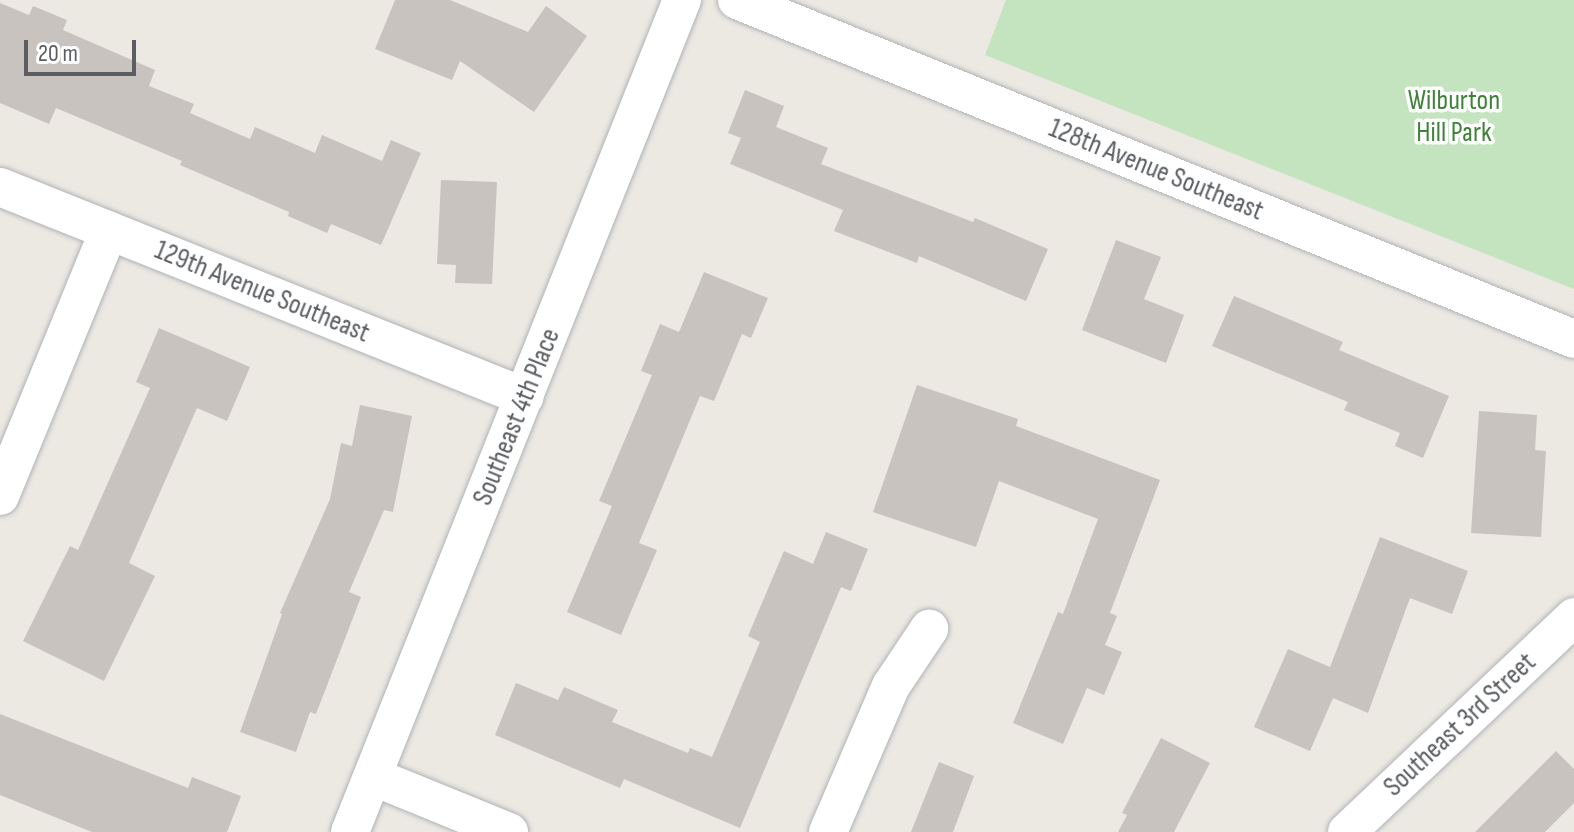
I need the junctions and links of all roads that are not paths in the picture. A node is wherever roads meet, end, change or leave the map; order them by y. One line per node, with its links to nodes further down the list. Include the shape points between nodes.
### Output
1 (682, 0): 6 (street, Southeast 4th Place)
2 (737, 0): 5 (street, 128th Avenue Southeast)
3 (0, 187): 4 (street, 129th Avenue Southeast)
4 (109, 230): 6 (street, 129th Avenue Southeast); 7 (street)
5 (1574, 339)
6 (525, 397): 10 (street, Southeast 4th Place)
7 (0, 496)
8 (1574, 617): 14 (street, Southeast 3rd Street)
9 (929, 629): 13 (street, via 891,686)
10 (374, 777): 11 (street, Southeast 4th Place); 12 (street)
11 (350, 832)
12 (509, 832)
13 (828, 832)
14 (1347, 832)

